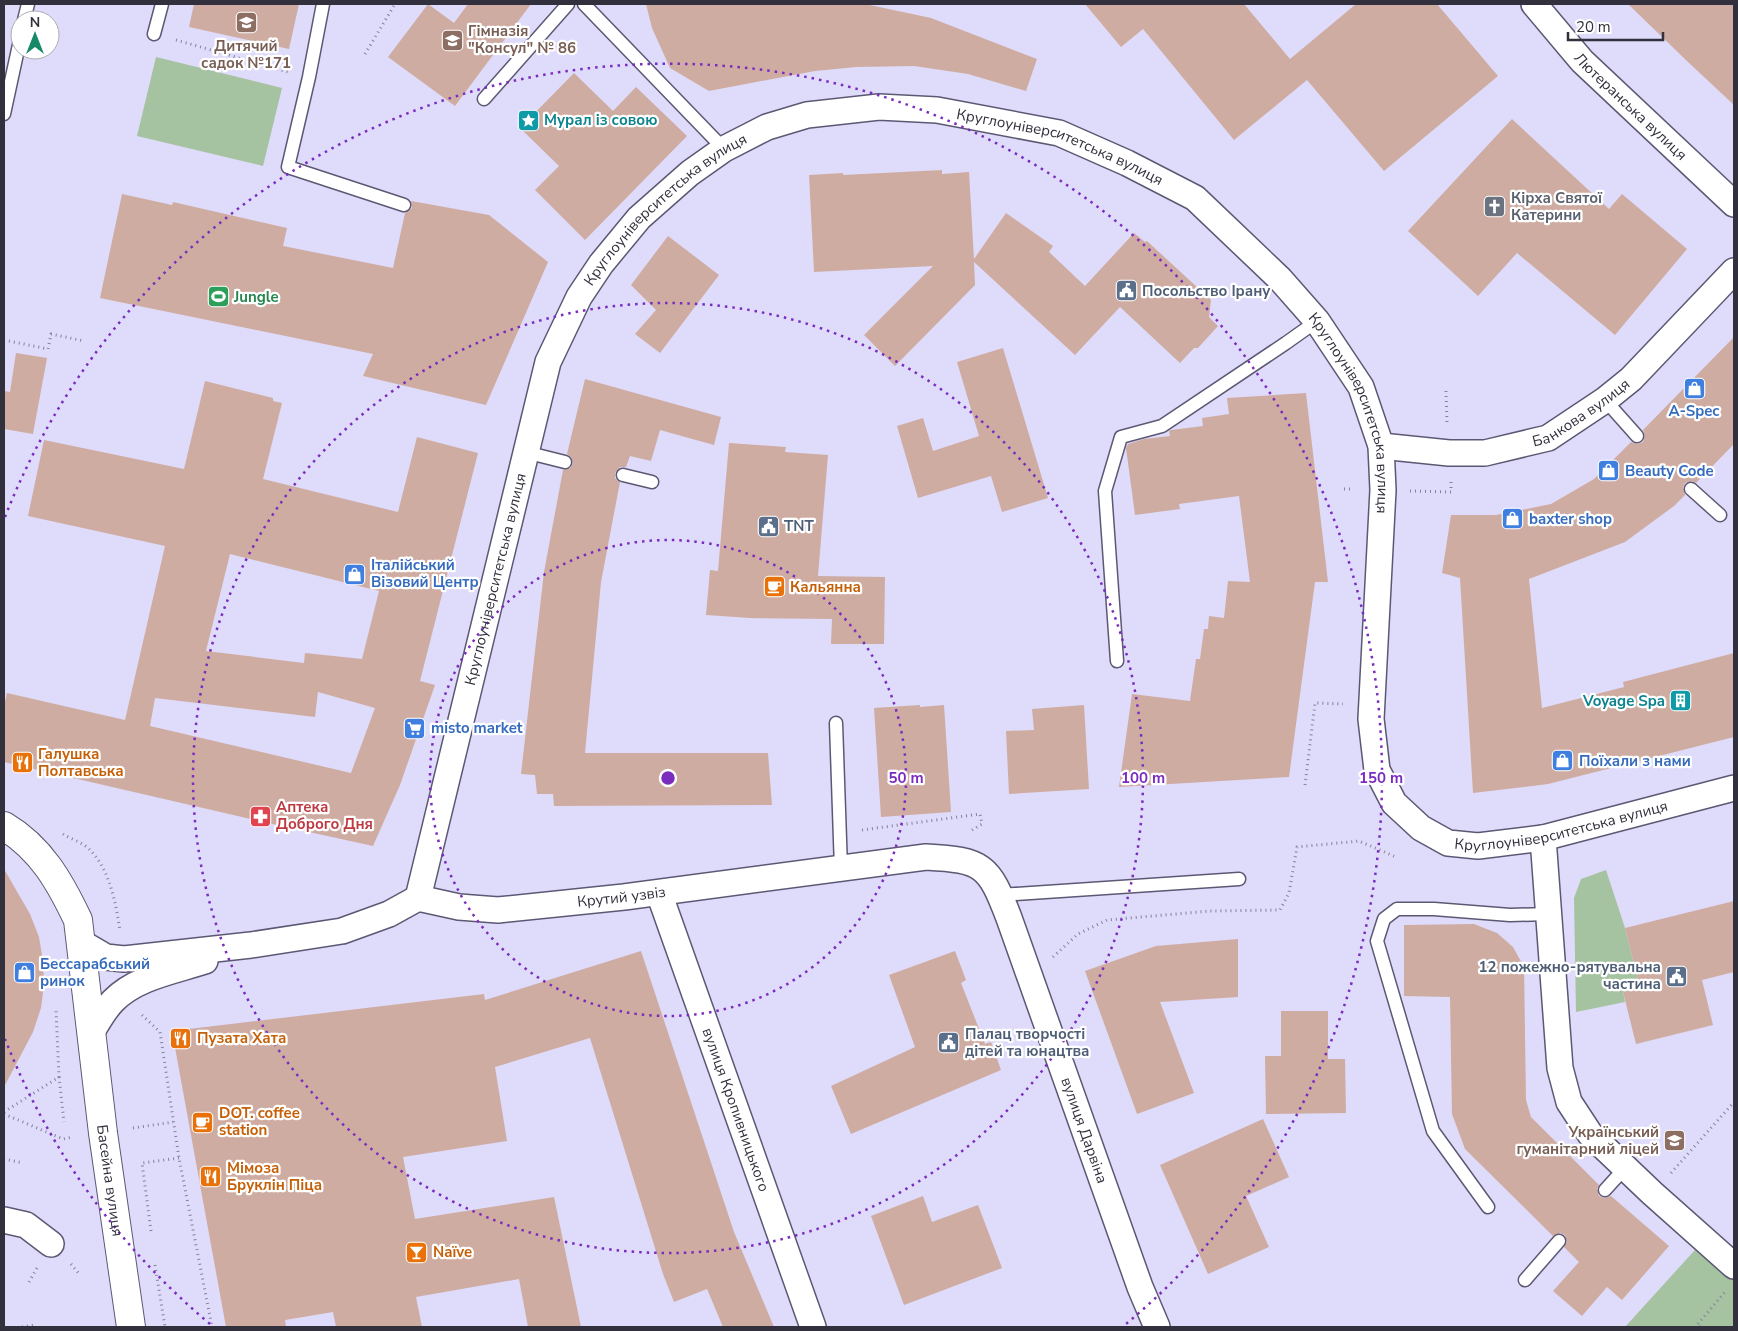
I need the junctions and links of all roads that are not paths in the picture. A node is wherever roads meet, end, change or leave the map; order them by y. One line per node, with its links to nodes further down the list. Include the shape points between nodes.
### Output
1 (162, 4): 6 (lane)
2 (323, 4): 12 (lane, via 288,167)
3 (568, 4): 8 (lane)
4 (584, 4): 10 (lane)
5 (1534, 4): 11 (street, Лютеранська вулиця, via 1582,61)
6 (154, 34)
7 (16, 60): 9 (lane)
8 (484, 99)
9 (4, 114)
10 (724, 149): 14 (street, Круглоуніверситетська вулиця, via 767,126 806,115 879,108 937,110 1059,133 1195,198 1280,279); 18 (street, Круглоуніверситетська вулиця, via 690,173 639,218 579,297 548,362)
11 (1734, 204)
12 (404, 205)
13 (1734, 271): 15 (street, Банкова вулиця, via 1631,379)
14 (1317, 321): 17 (street, Круглоуніверситетська вулиця, via 1361,387); 24 (lane, via 1162,426 1120,437 1105,491)
15 (1605, 400): 16 (lane); 17 (street, Банкова вулиця, via 1548,438 1485,453)
16 (1637, 436)
17 (1380, 446): 28 (street, Круглоуніверситетська вулиця, via 1383,490 1371,719 1377,770 1394,803 1421,828 1448,844 1478,846)
18 (525, 452): 19 (lane); 33 (street, Круглоуніверситетська вулиця)
19 (565, 462)
20 (623, 476): 21 (lane)
21 (652, 482)
22 (1691, 489): 23 (lane)
23 (1720, 515)
24 (1117, 660)
25 (836, 723): 29 (lane)
26 (1734, 788): 28 (street, Круглоуніверситетська вулиця)
27 (4, 826): 35 (main road, Басейна вулиця, via 48,865 78,920)
28 (1543, 838): 34 (street)
29 (841, 869): 31 (street, Крутий узвіз, via 926,857 949,858 976,864); 32 (street, Крутий узвіз)
30 (1239, 880): 31 (lane)
31 (996, 886): 48 (street, вулиця Дарвіна)
32 (659, 893): 33 (street, Крутий узвіз, via 498,910 460,908); 47 (street, вулиця Кропивницького)
33 (418, 898): 36 (street, via 389,914 342,931)
34 (1548, 914): 38 (street, via 1560,1068 1569,1102 1590,1134); 40 (lane, via 1397,909 1384,919 1377,941 1432,1131)
35 (82, 943): 36 (street, via 106,957 124,959); 37 (main road, Басейна вулиця)
36 (251, 945): 37 (street, via 129,988 113,1000)
37 (91, 1033): 46 (main road, Басейна вулиця)
38 (1625, 1168): 39 (lane); 44 (street)
39 (1605, 1190)
40 (1488, 1207)
41 (4, 1220): 43 (street, via 26,1225)
42 (1560, 1241): 45 (lane)
43 (51, 1244)
44 (1734, 1266)
45 (1525, 1280)
46 (131, 1327)
47 (813, 1327)
48 (1157, 1327)

